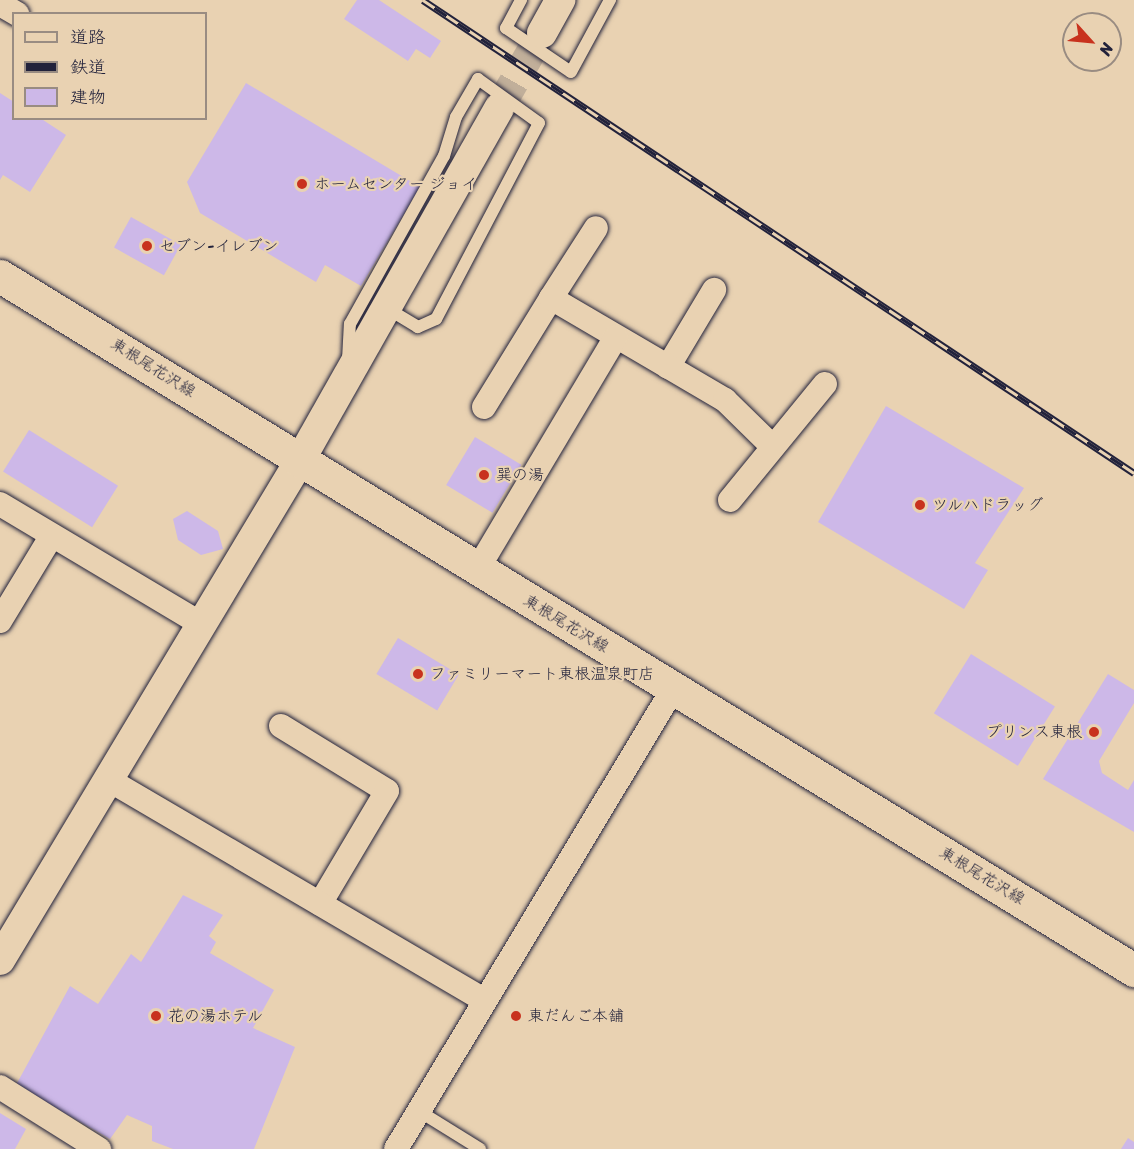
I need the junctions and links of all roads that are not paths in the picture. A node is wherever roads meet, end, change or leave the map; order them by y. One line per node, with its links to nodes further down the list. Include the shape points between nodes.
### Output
1 (521, 0): 3 (lane, via 506,28 570,72)
2 (560, 0): 6 (street)
3 (610, 0)
4 (0, 4): 5 (street)
5 (13, 12)
6 (542, 33)
7 (500, 108): 12 (street)
8 (596, 228): 11 (street)
9 (0, 276): 19 (main road, 東根尾花沢線, via 150,365)
10 (714, 290): 14 (street)
11 (551, 298): 13 (street); 17 (street)
12 (385, 308): 15 (street); 15 (lane, via 418,327 436,319 539,123 478,80 456,117 444,156 350,324)
13 (616, 337): 14 (street); 23 (street)
14 (668, 367): 18 (street, via 725,400)
15 (347, 377): 19 (street)
16 (825, 384): 18 (street)
17 (484, 407)
18 (773, 447): 20 (street)
19 (299, 462): 23 (main road, 東根尾花沢線); 25 (street)
20 (730, 500)
21 (0, 504): 22 (street)
22 (52, 535): 24 (street); 25 (street)
23 (477, 570): 26 (main road, 東根尾花沢線)
24 (0, 621)
25 (203, 625): 28 (street)
26 (674, 689): 31 (main road, 東根尾花沢線); 32 (street)
27 (281, 726): 29 (street, via 387,791)
28 (110, 780): 29 (street); 30 (street)
29 (320, 904): 32 (street)
30 (0, 960)
31 (1134, 970)
32 (485, 1001): 34 (street)
33 (0, 1087): 35 (street)
34 (419, 1112): 36 (street); 37 (lane)
35 (99, 1149)
36 (396, 1149)
37 (480, 1149)

